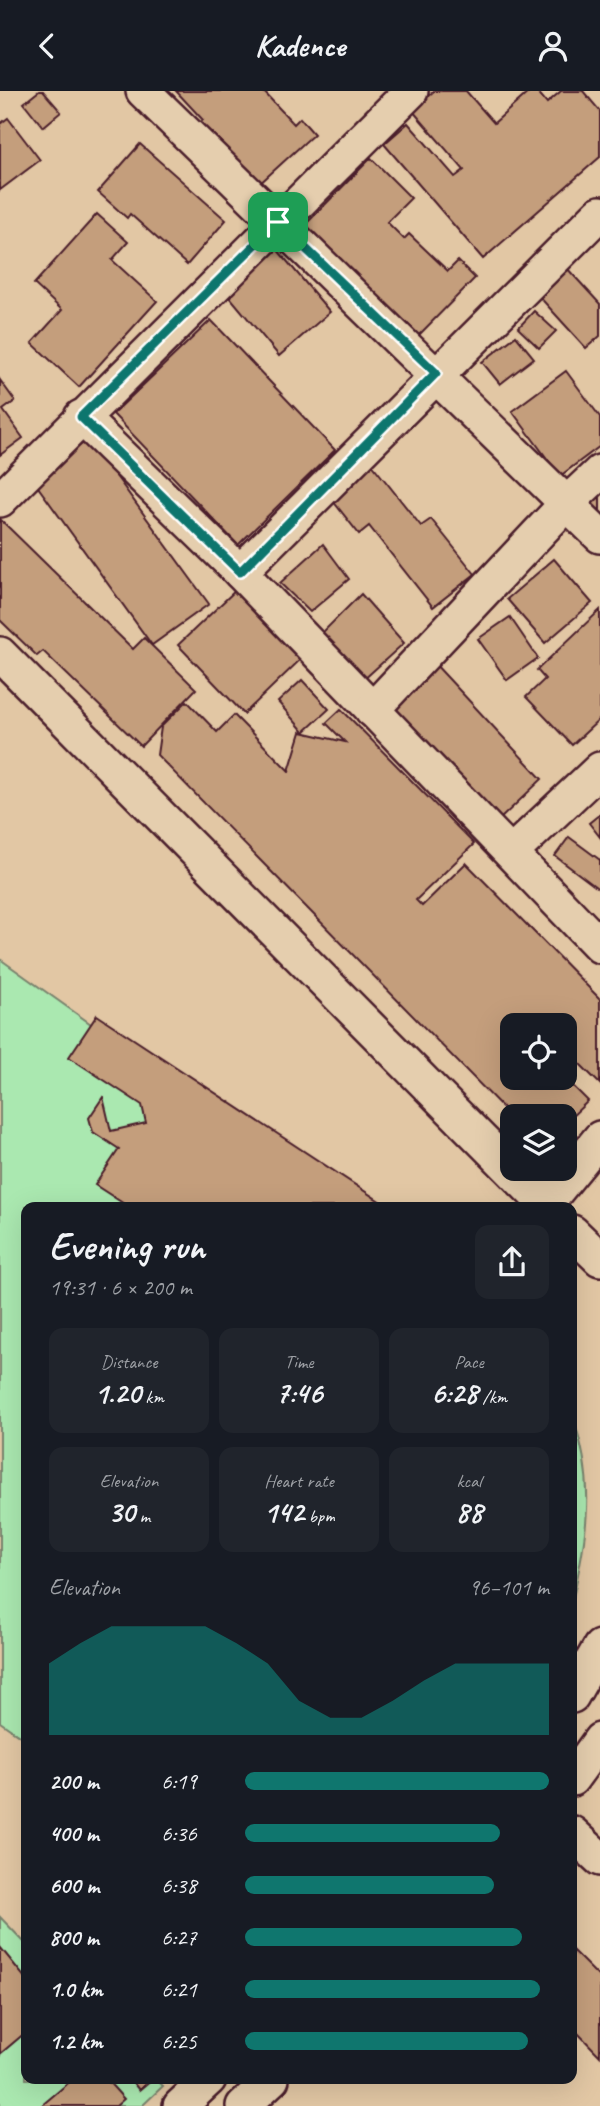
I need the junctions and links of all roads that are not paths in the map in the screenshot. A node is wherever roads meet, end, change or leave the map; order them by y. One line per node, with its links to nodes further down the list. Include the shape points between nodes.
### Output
1 (144, 91): 4 (street)
2 (411, 91): 4 (street)
3 (600, 213): 5 (street)
4 (278, 222): 5 (street); 6 (street)
5 (436, 373): 9 (street); 11 (street)
6 (81, 417): 8 (street); 11 (street)
7 (600, 472): 9 (street)
8 (0, 500)
9 (566, 504): 10 (street); 13 (street)
10 (600, 536)
11 (240, 572): 13 (street)
12 (0, 654): 18 (street)
13 (372, 710): 15 (street)
14 (600, 769): 15 (street)
15 (511, 853): 16 (street)
16 (600, 946)
17 (600, 1138): 19 (street)
18 (543, 1202)
19 (550, 1202)
20 (577, 1237): 21 (street)
21 (600, 1259)
22 (600, 1647): 23 (street)
23 (577, 1687)
24 (600, 1740): 25 (street)
25 (577, 1772)
26 (577, 1838): 27 (street)
27 (600, 1860)
28 (204, 2084): 30 (street)
29 (267, 2084): 31 (street)
30 (180, 2106)
31 (243, 2106)

